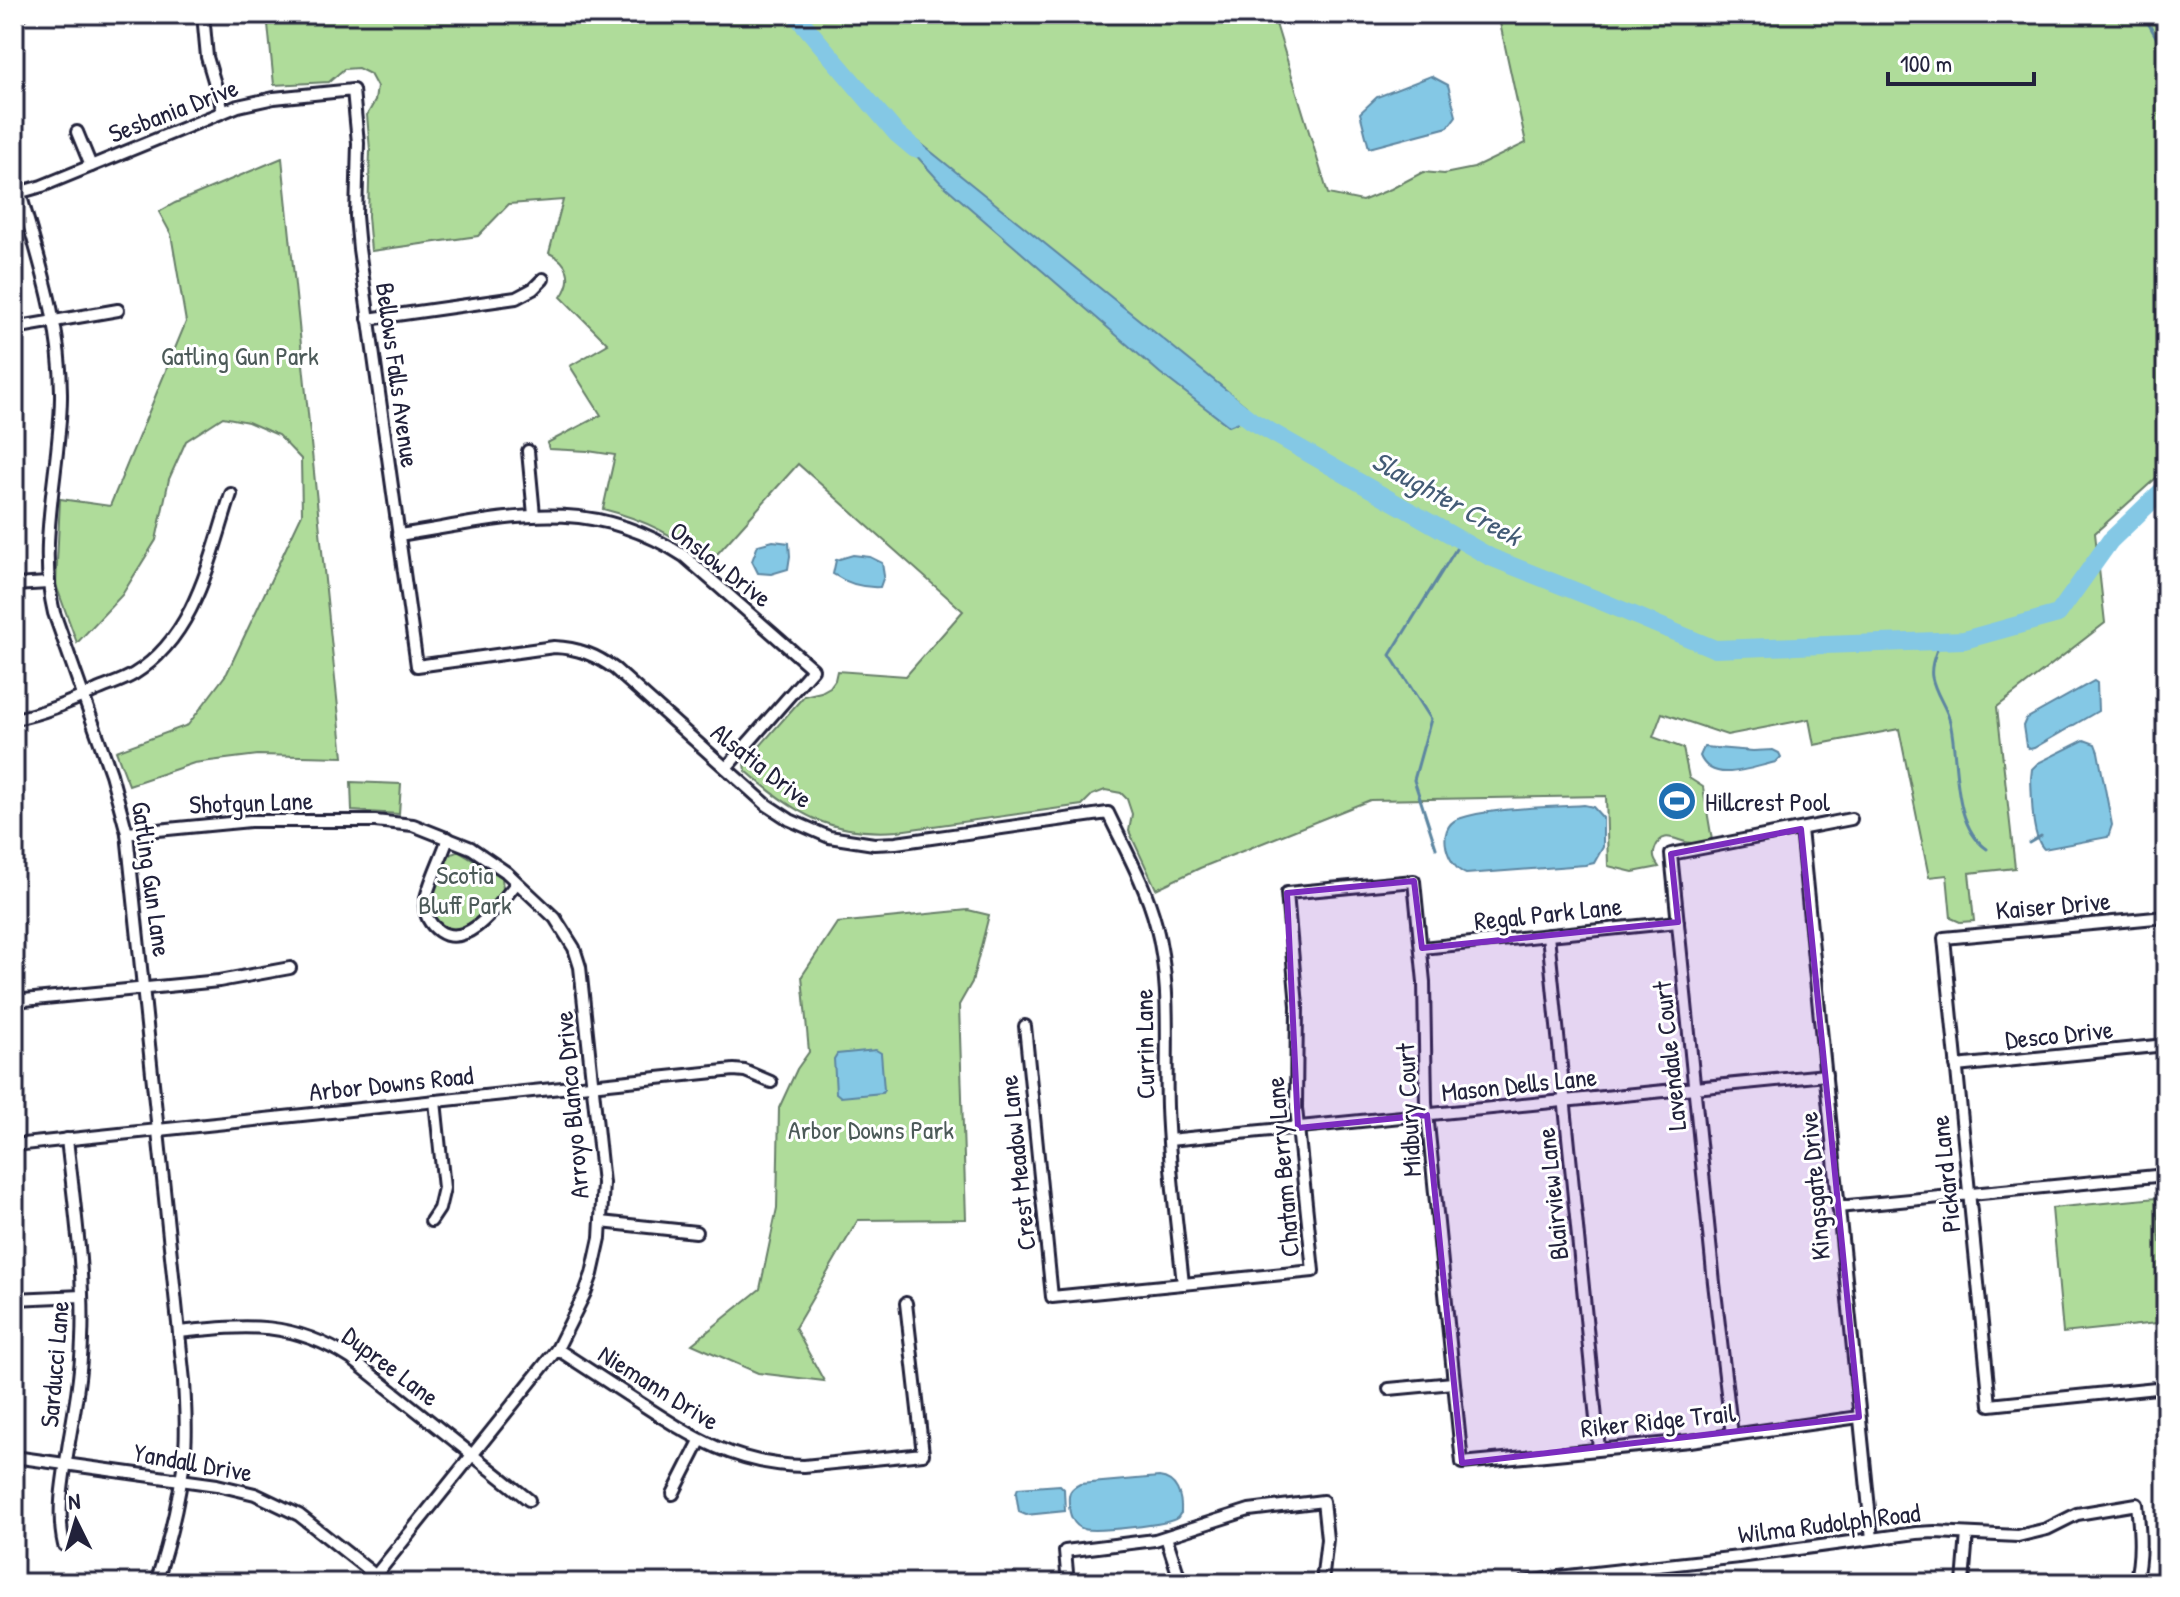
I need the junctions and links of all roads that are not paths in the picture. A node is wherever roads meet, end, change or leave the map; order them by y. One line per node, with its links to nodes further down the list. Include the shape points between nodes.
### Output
1 (22, 14): 3 (street)
2 (203, 14): 5 (street, via 207,57)
3 (14, 17)
4 (353, 90): 5 (street, Sesbania Drive, via 274,98); 11 (street, Bellows Falls Avenue, via 357,231)
5 (223, 111): 7 (street, Sesbania Drive)
6 (77, 132): 7 (street)
7 (91, 166): 8 (street, Sesbania Drive)
8 (17, 194): 12 (street, Gatling Gun Lane)
9 (543, 279): 11 (street, via 516,298)
10 (118, 310): 12 (street)
11 (368, 319): 17 (street, Bellows Falls Avenue)
12 (54, 321): 13 (street); 18 (street, Gatling Gun Lane, via 61,402)
13 (14, 328)
14 (528, 451): 16 (street)
15 (231, 494): 21 (street, via 197,597 174,635 133,674)
16 (534, 515): 17 (street, Onslow Drive); 23 (street, Onslow Drive, via 600,519 667,545 813,669)
17 (398, 535): 20 (street, Bellows Falls Avenue)
18 (48, 583): 19 (street); 21 (street, Gatling Gun Lane)
19 (14, 585)
20 (417, 666): 23 (street, Alsatia Drive, via 541,648 579,650 615,669)
21 (83, 696): 22 (street); 28 (street, Gatling Gun Lane)
22 (14, 719)
23 (726, 768): 24 (street, Alsatia Drive, via 772,809 809,830 850,842 885,844)
24 (1108, 813): 53 (street, Currin Lane, via 1143,889 1161,947)
25 (1851, 819): 27 (street, Lavendale Court)
26 (328, 822): 28 (street, Shotgun Lane, via 225,822); 29 (street, Arroyo Blanco Drive, via 394,822)
27 (1801, 829): 33 (street, Lavendale Court, via 1671,854); 43 (street, Kingsgate Drive)
28 (127, 833): 38 (street, Gatling Gun Lane)
29 (448, 838): 30 (street, Arroyo Blanco Drive, via 489,858); 30 (street, via 425,901 426,915 436,929 452,936 469,933)
30 (517, 883): 45 (street, Arroyo Blanco Drive, via 555,918 574,948)
31 (1287, 893): 36 (street, Midbury Court, via 1414,881); 50 (street, Chatam Berry Lane, via 1297,1006)
32 (2166, 917): 35 (street, Kaiser Drive)
33 (1678, 922): 34 (street, Regal Park Lane); 46 (street, Lavendale Court)
34 (1548, 935): 36 (street, Regal Park Lane); 48 (street, Blairview Lane)
35 (1944, 938): 42 (street, Pickard Lane)
36 (1422, 948): 49 (street, Midbury Court)
37 (290, 968): 38 (street)
38 (144, 988): 39 (street); 51 (street, Gatling Gun Lane)
39 (14, 1001)
40 (1025, 1026): 63 (street, Crest Meadow Lane)
41 (2166, 1045): 42 (street, Desco Drive)
42 (1956, 1066): 56 (street, Pickard Lane)
43 (1826, 1075): 46 (street, Mason Dells Lane); 57 (street, Kingsgate Drive)
44 (771, 1082): 45 (street, Arbor Downs Road, via 734,1070)
45 (594, 1085): 47 (street, Arbor Downs Road); 59 (street, Arroyo Blanco Drive, via 602,1161)
46 (1694, 1088): 48 (street, Mason Dells Lane); 72 (street, Lavendale Court)
47 (435, 1101): 51 (street, Arbor Downs Road); 58 (street, via 444,1188)
48 (1565, 1101): 49 (street, Mason Dells Lane); 74 (street, Blairview Lane)
49 (1427, 1115): 50 (street, Mason Dells Lane); 68 (street, Midbury Court)
50 (1298, 1128): 53 (street, Mason Dells Lane); 61 (street, Chatam Berry Lane, via 1313,1271)
51 (159, 1129): 52 (street, Arbor Downs Road); 66 (street, Gatling Gun Lane)
52 (67, 1139): 54 (street, Arbor Downs Road); 62 (street, Sarducci Lane)
53 (1169, 1140): 61 (street, Currin Lane)
54 (14, 1145)
55 (2166, 1175): 56 (street)
56 (1969, 1194): 57 (street); 69 (street, Pickard Lane, via 1990,1405)
57 (1838, 1207): 71 (street, Kingsgate Drive)
58 (431, 1221)
59 (601, 1222): 60 (street); 67 (street, Arroyo Blanco Drive, via 589,1283)
60 (696, 1232)
61 (1183, 1284): 63 (street, Chatam Berry Lane)
62 (82, 1296): 64 (street); 78 (street, Sarducci Lane, via 81,1360)
63 (1052, 1297)
64 (14, 1299)
65 (906, 1303): 73 (street, Niemann Drive, via 923,1454 787,1466)
66 (179, 1332): 75 (street, Dupree Lane, via 247,1326 306,1335 352,1359); 79 (street, Gatling Gun Lane, via 186,1423)
67 (557, 1349): 73 (street, Niemann Drive); 75 (street, Arroyo Blanco Drive)
68 (1453, 1383): 70 (street); 77 (street, Midbury Court)
69 (2166, 1387)
70 (1389, 1389)
71 (1859, 1417): 72 (street, Riker Ridge Trail); 84 (street, Kingsgate Drive)
72 (1732, 1435): 74 (street, Riker Ridge Trail)
73 (700, 1441): 80 (street)
74 (1599, 1449): 77 (street, Riker Ridge Trail)
75 (473, 1456): 81 (street, Dupree Lane); 87 (street, Arroyo Blanco Drive)
76 (14, 1457): 78 (street, Yandall Drive)
77 (1462, 1463)
78 (66, 1464): 79 (street, Yandall Drive); 85 (street, Sarducci Lane, via 59,1516)
79 (182, 1480): 87 (street, Yandall Drive, via 229,1487 279,1505); 88 (street, Gatling Gun Lane)
80 (673, 1494)
81 (529, 1500)
82 (1967, 1534): 84 (street, Wilma Rudolph Road); 95 (street); 96 (street, Wilma Rudolph Road, via 2034,1534 2077,1514 2137,1504 2141,1544)
83 (1166, 1537): 90 (street, via 1065,1551); 91 (street); 92 (street, via 1249,1510 1323,1501 1327,1539)
84 (1872, 1539): 86 (street, Wilma Rudolph Road)
85 (64, 1545)
86 (1622, 1570): 93 (street, Wilma Rudolph Road); 94 (street)
87 (376, 1575): 89 (street, Yandall Drive)
88 (156, 1583)
89 (385, 1583)
90 (1068, 1583)
91 (1181, 1583)
92 (1322, 1583)
93 (1523, 1583)
94 (1623, 1583)
95 (1963, 1583)
96 (2135, 1583)

